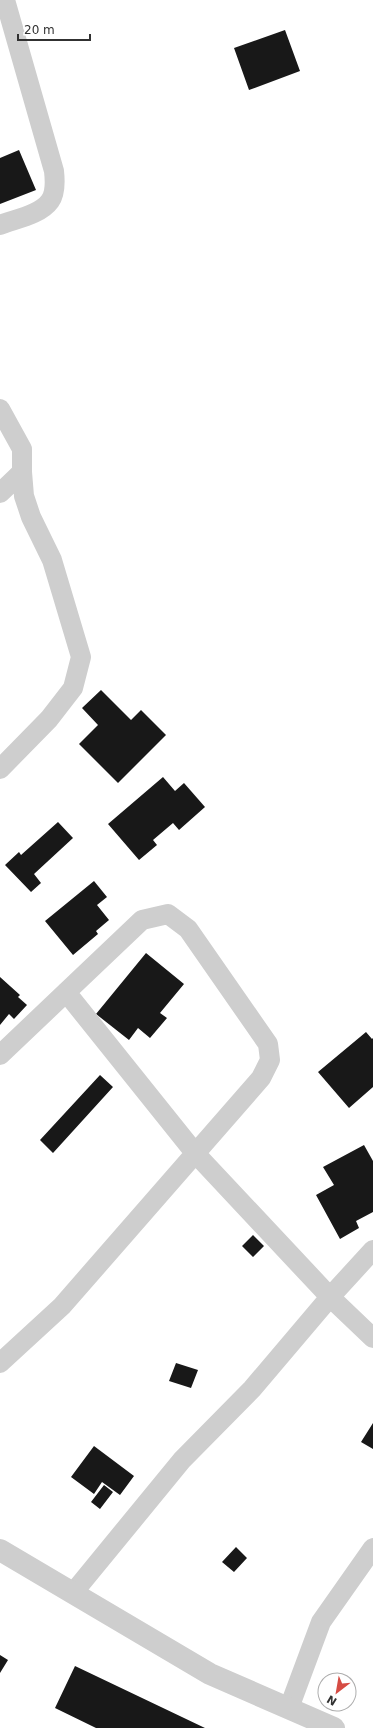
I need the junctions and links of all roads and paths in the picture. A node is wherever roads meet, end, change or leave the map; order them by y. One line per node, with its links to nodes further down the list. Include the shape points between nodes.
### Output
1 (5, 0): 2 (street, via 54,171 55,188 50,201 37,211)
2 (0, 225)
3 (0, 409): 4 (street, via 22,449)
4 (22, 472): 5 (street); 6 (street, via 24,496 52,560 81,657 73,688 49,719)
5 (0, 493)
6 (0, 769)
7 (66, 992): 8 (street); 9 (street); 9 (street, via 142,920 168,914 188,929 268,1044 270,1060 261,1078)
8 (0, 1055)
9 (195, 1153): 11 (street); 13 (street, via 62,1306)
10 (373, 1250): 11 (street)
11 (330, 1297): 12 (street); 16 (street, via 252,1389 182,1460)
12 (373, 1338)
13 (0, 1363)
14 (373, 1548): 17 (street, via 321,1622)
15 (0, 1550): 16 (street)
16 (73, 1594): 17 (street, via 210,1674)
17 (289, 1708): 18 (street)
18 (334, 1728)

